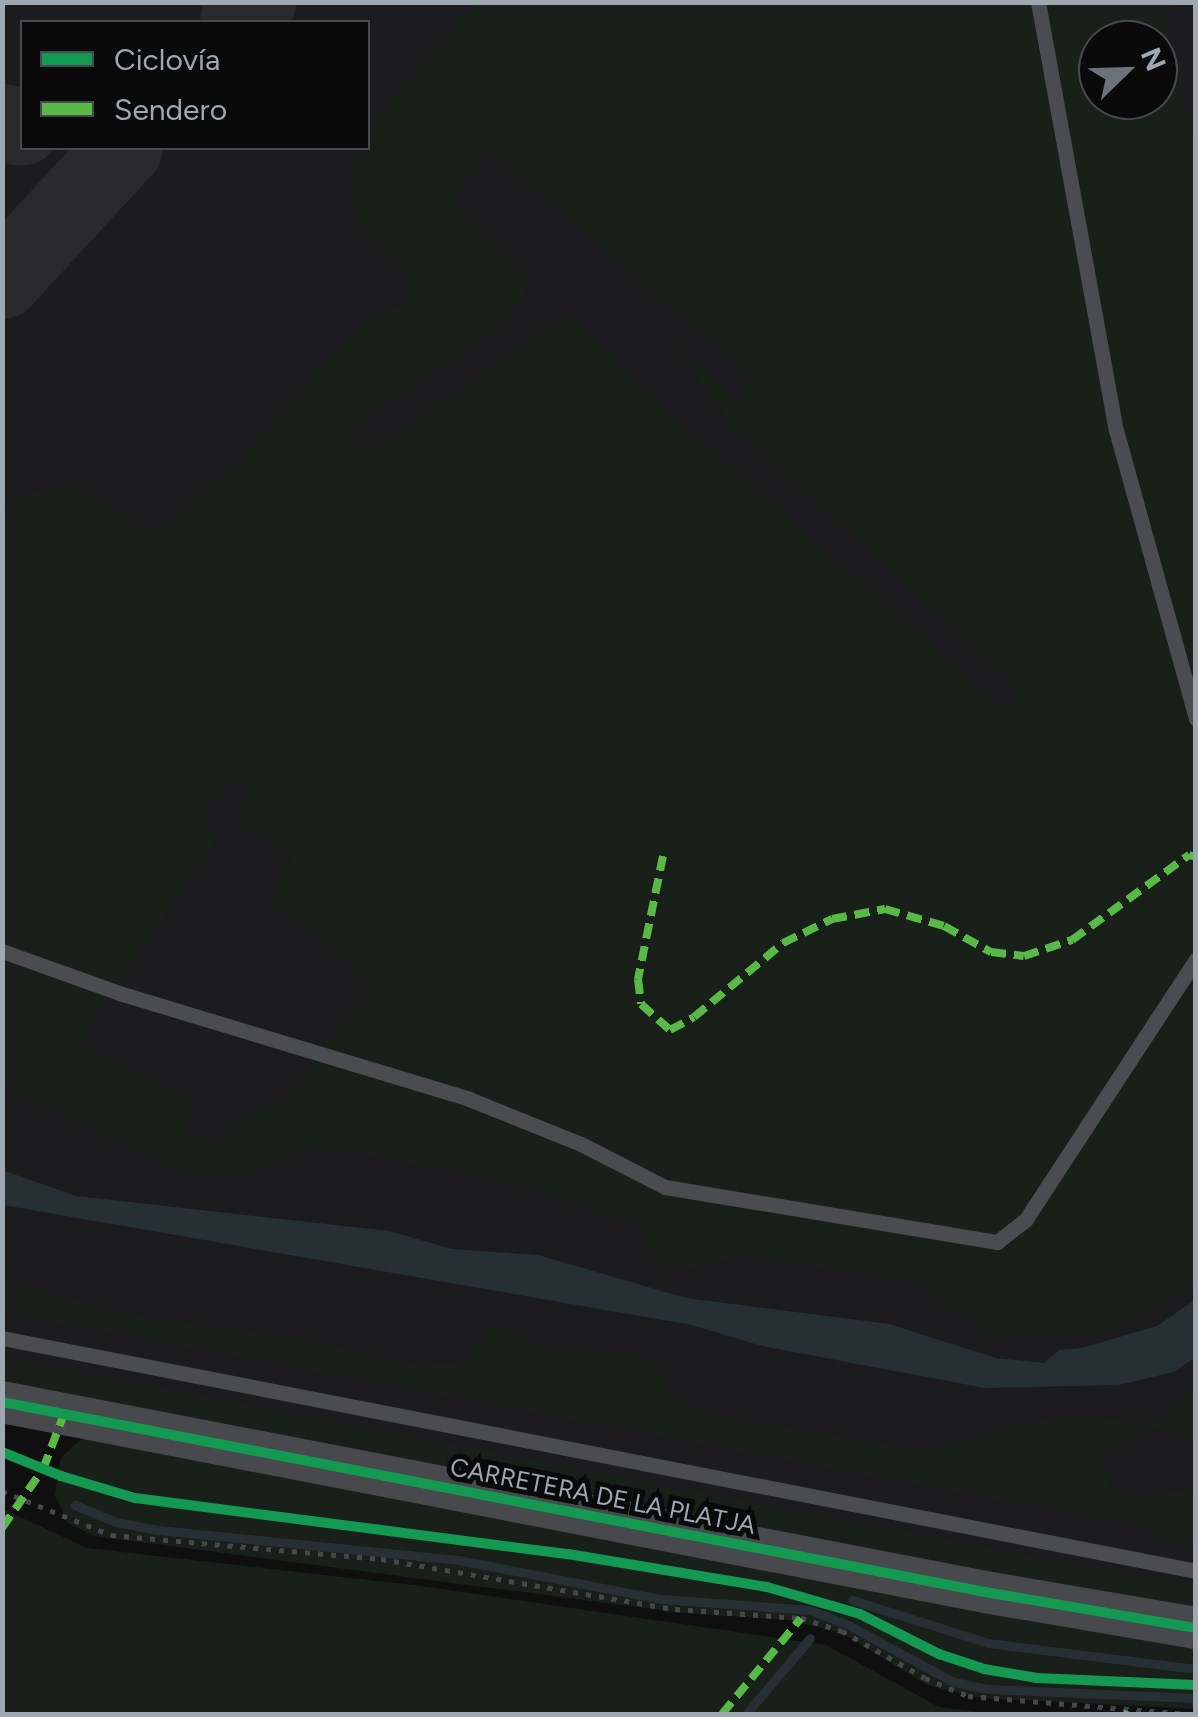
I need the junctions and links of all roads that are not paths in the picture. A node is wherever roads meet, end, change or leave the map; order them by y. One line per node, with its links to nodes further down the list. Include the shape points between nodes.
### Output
1 (1038, 2): 2 (lane, via 1116,430)
2 (1196, 719)
3 (2, 951): 4 (lane, via 469,1099 581,1144 664,1188 997,1242 1026,1220)
4 (1196, 959)
5 (2, 1338): 7 (lane)
6 (2, 1402): 8 (street, CARRETERA DE LA PLATJA)
7 (1196, 1571)
8 (1196, 1628)

